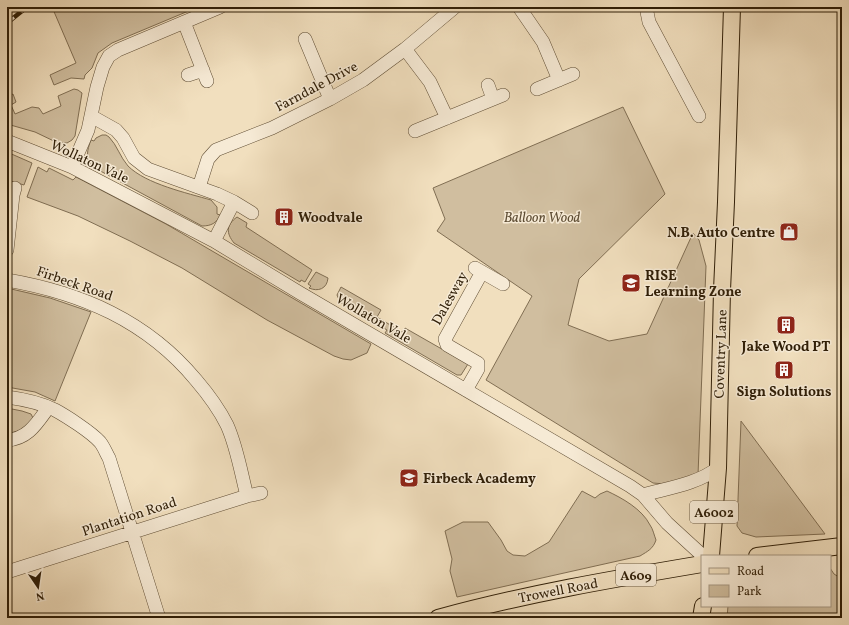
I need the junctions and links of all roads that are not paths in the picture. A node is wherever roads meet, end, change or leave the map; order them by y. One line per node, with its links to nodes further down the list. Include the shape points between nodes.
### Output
1 (220, 7): 6 (street)
2 (519, 7): 11 (street, via 543,42)
3 (646, 7): 16 (street, via 649,22 694,92)
4 (732, 7): 33 (main road, Coventry Lane / A6002)
5 (447, 9): 8 (street, Farndale Drive)
6 (184, 22): 10 (street, via 205,75); 15 (street, via 109,56 103,67)
7 (305, 39): 14 (street, via 304,55)
8 (405, 49): 14 (street, Farndale Drive, via 373,74); 17 (street, via 430,82)
9 (573, 74): 11 (street)
10 (188, 75)
11 (560, 80): 13 (street)
12 (488, 85): 17 (street, via 498,97)
13 (537, 89)
14 (330, 99): 21 (street, Farndale Drive, via 272,128 216,150 208,159)
15 (91, 116): 20 (street); 21 (street, via 116,130 134,158 148,169)
16 (699, 116)
17 (447, 118): 18 (street)
18 (415, 131)
19 (7, 141): 20 (street, Wollaton Vale)
20 (72, 167): 25 (street, Wollaton Vale)
21 (199, 187): 23 (street)
22 (15, 188): 26 (street)
23 (234, 202): 24 (street); 25 (street)
24 (252, 213)
25 (214, 241): 29 (street, Wollaton Vale)
26 (7, 250)
27 (7, 280): 36 (street, Firbeck Road, via 28,283 96,305 147,333 165,348 186,368 221,414 234,444)
28 (503, 284): 29 (street, Dalesway, via 478,270 445,339 447,345 478,363 478,368)
29 (466, 390): 35 (street, Wollaton Vale)
30 (7, 397): 31 (street)
31 (48, 408): 32 (street, via 34,428 20,437); 37 (street, via 86,431 104,448)
32 (7, 440)
33 (718, 468): 35 (street, via 692,481); 40 (main road, Coventry Lane / A6002)
34 (261, 493): 36 (street, Plantation Road)
35 (643, 495): 39 (street, Wollaton Vale, via 667,523)
36 (247, 496): 37 (street, Plantation Road)
37 (131, 532): 43 (street, Plantation Road); 45 (street)
38 (842, 546): 41 (main road)
39 (702, 555)
40 (711, 555)
41 (766, 555)
42 (701, 564): 46 (main road, Trowell Road / A609, via 556,590)
43 (7, 572)
44 (703, 607): 47 (main road)
45 (159, 618)
46 (438, 618)
47 (701, 618)

